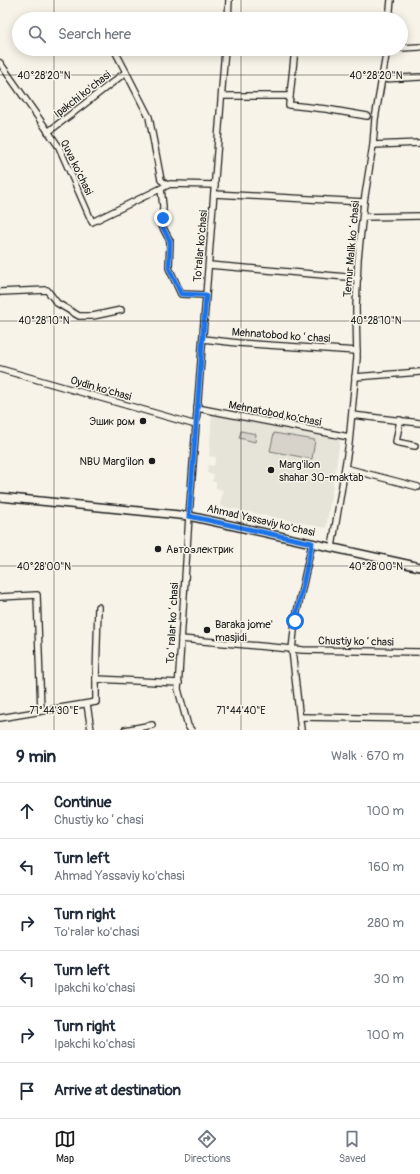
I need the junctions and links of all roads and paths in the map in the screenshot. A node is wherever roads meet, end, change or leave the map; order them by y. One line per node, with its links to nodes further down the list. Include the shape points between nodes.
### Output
1 (229, 0): 3 (street)
2 (391, 0): 4 (street)
3 (228, 12)
4 (390, 12)
5 (420, 47): 6 (street)
6 (408, 48)
7 (118, 56): 12 (street)
8 (225, 56): 15 (street, To'ralar ko'chasi)
9 (294, 56): 16 (street)
10 (386, 56): 14 (street, Temur Malik koʻchasi)
11 (0, 64): 18 (street, Quva ko'chasi)
12 (126, 72): 18 (street, Ipakchi ko'chasi); 22 (street, Ipakchi ko'chasi, via 147,111 160,180)
13 (420, 77): 14 (street)
14 (382, 79): 20 (street, Temur Malik koʻchasi)
15 (222, 96): 16 (street); 21 (street, To'ralar ko'chasi)
16 (290, 96): 17 (street, via 289,105)
17 (367, 116)
18 (48, 132): 23 (street, Quva ko'chasi, via 59,147 92,222)
19 (420, 143): 20 (street)
20 (373, 145): 25 (street, Temur Malik koʻchasi)
21 (215, 184): 22 (street); 24 (street, To'ralar ko'chasi)
22 (168, 185): 23 (street)
23 (161, 189): 31 (street, via 162,226 170,241 169,268 173,280 181,294)
24 (214, 194): 25 (street); 28 (street, To'ralar ko'chasi)
25 (364, 202): 27 (street, Temur Malik koʻchasi)
26 (420, 216): 27 (street)
27 (363, 217): 29 (street, Temur Malik koʻchasi)
28 (208, 265): 29 (street); 31 (street, To'ralar ko'chasi)
29 (358, 278): 34 (street, Temur Malik koʻchasi)
30 (0, 292): 32 (street, via 47,290 56,302 79,316)
31 (206, 295): 33 (street, To'ralar ko'chasi)
32 (121, 310)
33 (203, 339): 34 (street, Mehnatobod koʻchasi); 38 (street, To'ralar ko'chasi)
34 (357, 351): 37 (street, Temur Malik koʻchasi)
35 (0, 369): 42 (street, Oydin ko'chasi)
36 (420, 372): 37 (street)
37 (355, 377): 39 (street, Temur Malik koʻchasi)
38 (197, 408): 42 (street, To'ralar ko'chasi); 43 (street, Mehnatobod ko‘chasi)
39 (352, 415): 40 (street); 43 (street, Temur Malik koʻchasi)
40 (400, 420): 41 (street); 44 (street, via 396,442)
41 (420, 423)
42 (196, 425): 48 (street, To'ralar ko'chasi)
43 (349, 437): 45 (street, Temur Malik koʻchasi)
44 (415, 446)
45 (345, 468): 46 (street); 50 (street, Temur Malik koʻchasi)
46 (418, 486)
47 (0, 496): 48 (main road, Ahmad Yassaviy ko'chasi)
48 (189, 516): 49 (main road, Ahmad Yassaviy ko'chasi); 54 (street, Toʻralar koʻchasi)
49 (312, 543): 50 (main road, Ahmad Yassaviy ko'chasi); 55 (street, via 295,621)
50 (332, 548): 51 (main road, Ahmad Yassaviy ko'chasi)
51 (420, 567)
52 (0, 597): 60 (street, via 37,595)
53 (98, 608): 57 (street)
54 (181, 640): 55 (street, Chustiy koʻchasi); 58 (street, Toʻralar koʻchasi)
55 (292, 650): 56 (street, Chustiy koʻchasi); 61 (street)
56 (420, 652)
57 (96, 679): 58 (street); 59 (street, via 96,702)
58 (178, 683): 67 (street, Toʻralar koʻchasi)
59 (87, 704): 60 (street); 65 (street)
60 (41, 712): 62 (street)
61 (300, 717): 63 (street); 68 (street)
62 (0, 718)
63 (420, 719)
64 (152, 726): 66 (street)
65 (91, 730)
66 (125, 730)
67 (191, 730)
68 (301, 730)

